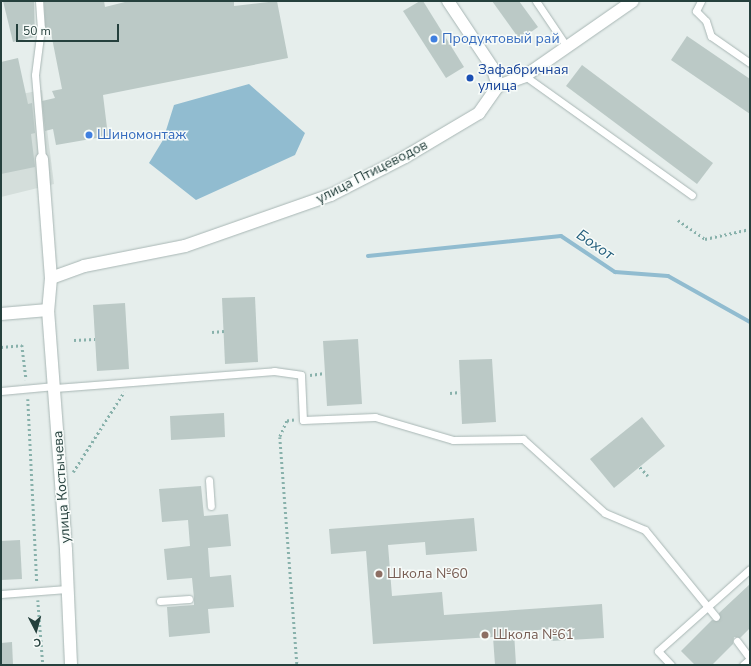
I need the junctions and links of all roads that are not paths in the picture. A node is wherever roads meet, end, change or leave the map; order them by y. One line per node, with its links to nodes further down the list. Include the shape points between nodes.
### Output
1 (39, 1): 10 (lane, via 41,28 35,74)
2 (448, 1): 9 (street, via 492,67)
3 (536, 1): 6 (lane)
4 (633, 1): 6 (street)
5 (701, 1): 7 (lane, via 696,11 706,21 711,36)
6 (567, 47): 8 (street)
7 (750, 63)
8 (525, 76): 9 (street); 11 (lane)
9 (498, 86): 12 (street, улица Птицеводов, via 479,113 332,195 185,246 84,266)
10 (42, 159): 12 (street, улица Костычева)
11 (692, 195)
12 (51, 278): 13 (street, улица Костычева)
13 (48, 310): 14 (street); 15 (street, улица Костычева)
14 (1, 314)
15 (55, 387): 16 (lane); 20 (street, улица Костычева); 24 (lane, via 274,371 301,375 303,420 375,417 453,440 523,439 606,513 646,530)
16 (1, 391)
17 (209, 480): 18 (lane)
18 (211, 506)
19 (750, 569): 24 (lane)
20 (67, 589): 21 (lane); 28 (street, улица Костычева)
21 (1, 594)
22 (189, 599): 23 (lane)
23 (160, 601)
24 (707, 606): 25 (lane); 29 (lane, via 658,650)
25 (716, 617)
26 (736, 641): 27 (lane)
27 (750, 658): 30 (lane)
28 (71, 665)
29 (671, 665)
30 (743, 665)

